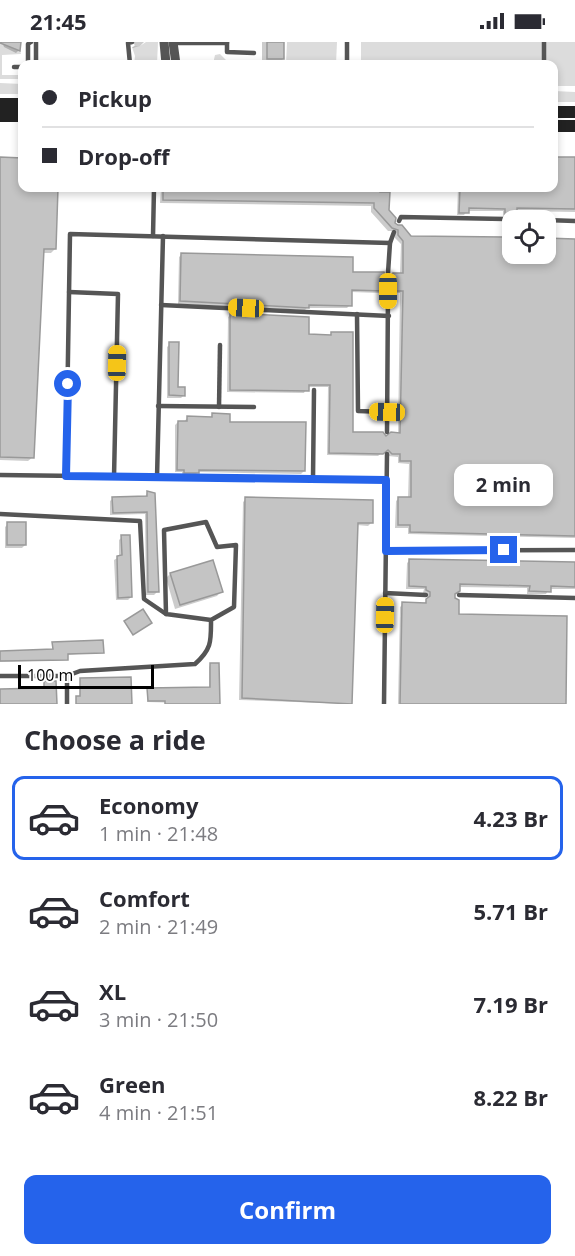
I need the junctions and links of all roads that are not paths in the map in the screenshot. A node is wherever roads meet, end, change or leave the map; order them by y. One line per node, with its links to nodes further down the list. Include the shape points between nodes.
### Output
1 (34, 42): 8 (lane, via 28,44); 9 (lane)
2 (132, 42): 10 (lane, via 128,43)
3 (347, 42): 13 (lane)
4 (544, 42): 14 (lane)
5 (169, 43): 6 (lane); 11 (street); 12 (street)
6 (227, 43): 7 (lane, via 227,52)
7 (254, 53)
8 (27, 60)
9 (36, 60)
10 (130, 60)
11 (167, 60)
12 (175, 60)
13 (347, 60)
14 (544, 60)
15 (14, 67): 16 (lane)
16 (18, 67)
17 (0, 104): 18 (main road)
18 (18, 104)
19 (558, 112): 20 (main road)
20 (575, 112)
21 (0, 116): 22 (main road)
22 (18, 116)
23 (558, 126): 24 (main road)
24 (575, 126)
25 (154, 192): 31 (lane)
26 (502, 219): 29 (lane, via 401,217)
27 (556, 220): 28 (lane)
28 (575, 220)
29 (399, 221)
30 (394, 232): 33 (lane)
31 (153, 236): 32 (lane); 36 (lane, via 70,234)
32 (162, 236): 33 (lane); 37 (lane)
33 (390, 243): 34 (lane)
34 (388, 273)
35 (388, 291): 39 (lane)
36 (69, 292): 49 (lane); 50 (lane, via 118,294)
37 (161, 304): 38 (lane); 42 (lane)
38 (357, 314): 39 (lane); 45 (lane, via 358,411)
39 (389, 315): 45 (lane)
40 (220, 345): 43 (lane)
41 (314, 390): 52 (lane)
42 (159, 406): 43 (lane); 51 (lane)
43 (219, 407): 44 (lane)
44 (254, 407)
45 (387, 412): 46 (lane)
46 (387, 432)
47 (387, 454): 53 (lane)
48 (0, 475): 49 (lane)
49 (66, 476): 50 (lane)
50 (114, 477): 51 (lane)
51 (157, 478): 52 (lane)
52 (313, 479): 53 (lane)
53 (386, 480): 56 (lane)
54 (0, 514): 61 (lane, via 140,520 144,598)
55 (575, 550): 56 (lane)
56 (386, 551): 57 (lane)
57 (385, 593): 58 (lane); 66 (lane)
58 (426, 595)
59 (459, 595): 60 (lane)
60 (575, 597)
61 (165, 614): 62 (lane); 62 (lane, via 164,530 206,522 217,547 236,546 234,608)
62 (211, 620): 64 (lane, via 212,643 195,664 80,671)
63 (0, 676): 64 (lane)
64 (67, 676): 65 (lane)
65 (67, 704)
66 (384, 704)

